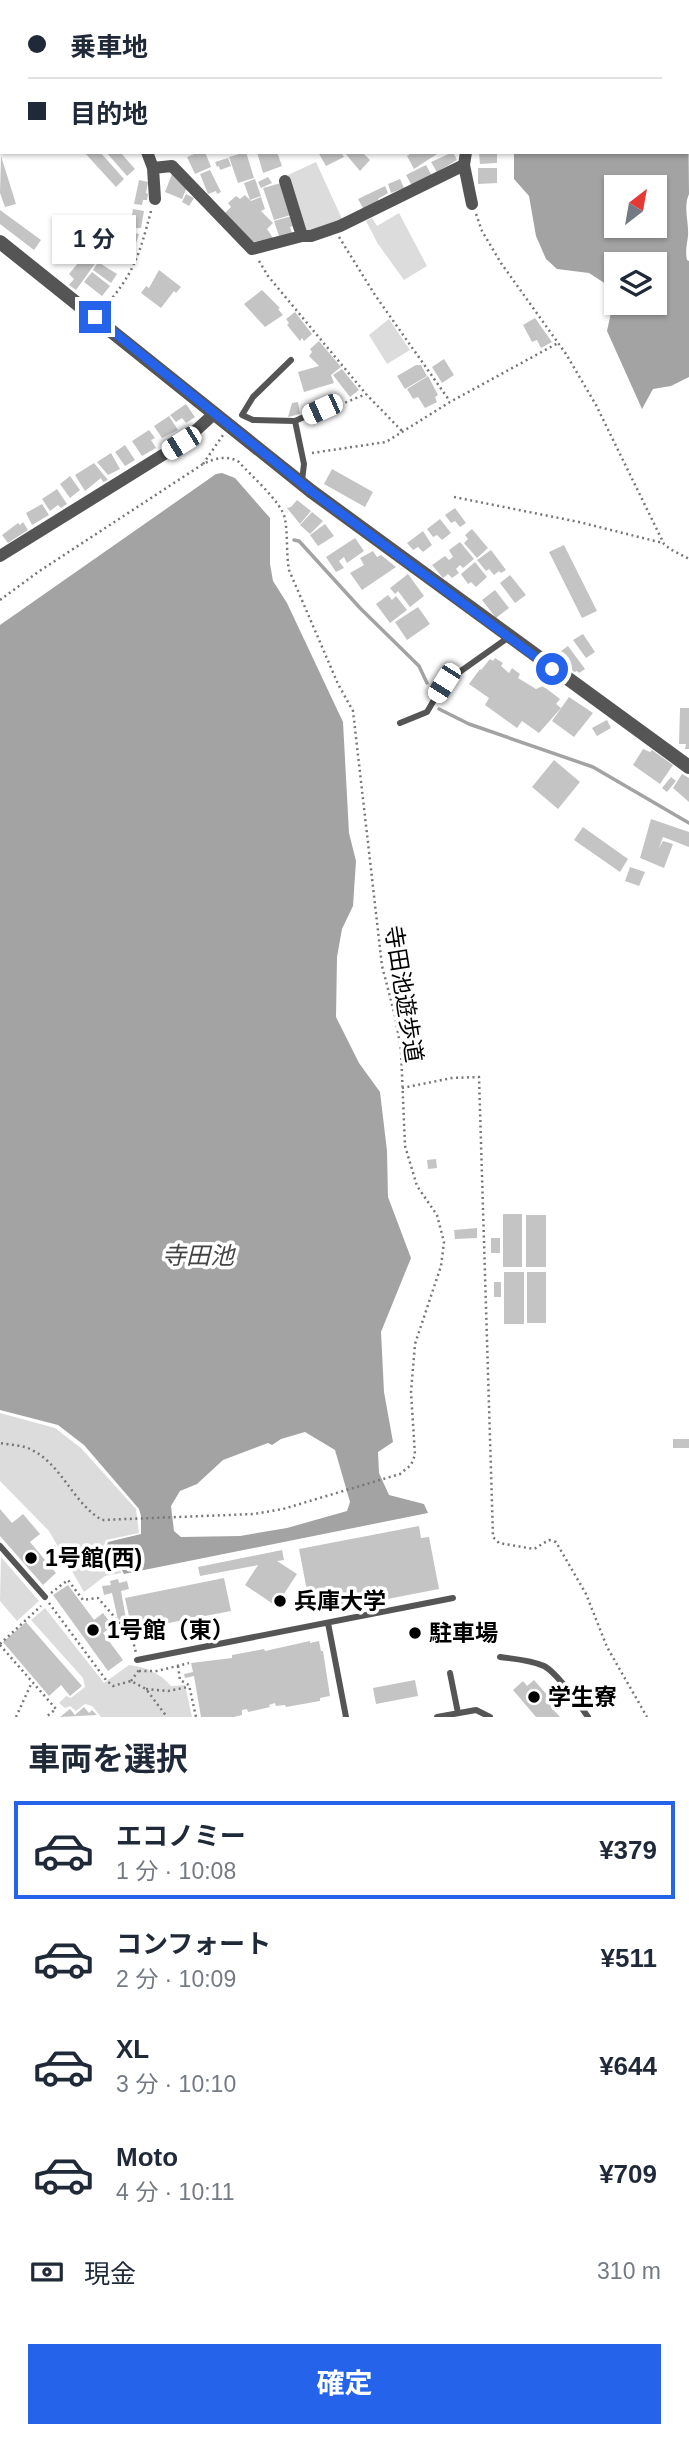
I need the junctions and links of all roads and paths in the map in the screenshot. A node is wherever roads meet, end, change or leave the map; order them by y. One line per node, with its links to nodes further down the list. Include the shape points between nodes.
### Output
1 (149, 154): 3 (street)
2 (465, 159): 6 (street); 7 (street)
3 (153, 167): 5 (street); 10 (street, via 172,166)
4 (285, 181): 8 (street)
5 (155, 199): 11 (path, via 141,251 124,286)
6 (472, 204): 12 (path, via 501,263)
7 (334, 228): 8 (street); 15 (path)
8 (302, 236): 10 (street)
9 (0, 242): 11 (street)
10 (251, 249): 14 (path)
11 (95, 317): 17 (street)
12 (558, 343): 15 (path); 25 (path, via 596,405)
13 (291, 359): 18 (lane, via 253,397 242,415 253,420)
14 (366, 394): 16 (path); 20 (path)
15 (450, 402): 20 (path)
16 (322, 409): 18 (lane)
17 (215, 413): 19 (street); 26 (street, via 181,443)
18 (295, 421): 21 (lane)
19 (229, 425): 22 (path); 23 (street)
20 (402, 431): 21 (path, via 378,444)
21 (302, 455): 23 (lane)
22 (203, 464): 28 (path, 寺田池遊歩道); 32 (path, 寺田池遊歩道, via 233,458 282,510 289,570 352,710 382,966 401,1050)
23 (302, 483): 29 (street)
24 (454, 497): 25 (path)
25 (664, 544): 27 (path)
26 (0, 556)
27 (689, 559)
28 (0, 600)
29 (509, 637): 30 (lane, via 444,683 427,712); 31 (street)
30 (400, 723)
31 (689, 768)
32 (401, 1088): 33 (path, 寺田池遊歩道, via 405,1146 417,1186 437,1215 444,1242 441,1266 415,1344 411,1392 415,1455 407,1469 254,1514 102,1520 41,1455); 58 (path, via 479,1076 493,1537 499,1543 534,1549 549,1540 556,1542)
33 (0, 1443)
34 (0, 1546): 35 (lane)
35 (45, 1597): 38 (path, via 40,1608); 40 (path, via 68,1580 83,1600 98,1598 132,1637); 45 (path, via 106,1680 113,1686)
36 (453, 1598): 37 (lane)
37 (328, 1623): 40 (lane); 54 (lane)
38 (0, 1644): 46 (path)
39 (500, 1657): 57 (lane, via 546,1667)
40 (137, 1660): 43 (path)
41 (189, 1663): 42 (path)
42 (178, 1666): 43 (path); 47 (path, via 180,1680)
43 (139, 1671): 45 (path)
44 (450, 1673): 49 (lane)
45 (131, 1681): 48 (path)
46 (32, 1682): 50 (path); 51 (path, via 56,1709)
47 (189, 1687): 48 (path); 53 (path)
48 (146, 1689): 52 (path)
49 (462, 1714): 55 (lane); 56 (lane, via 476,1710)
50 (16, 1717)
51 (46, 1717)
52 (167, 1717)
53 (196, 1717)
54 (346, 1717)
55 (437, 1717)
56 (490, 1717)
57 (588, 1717)
58 (647, 1717)

